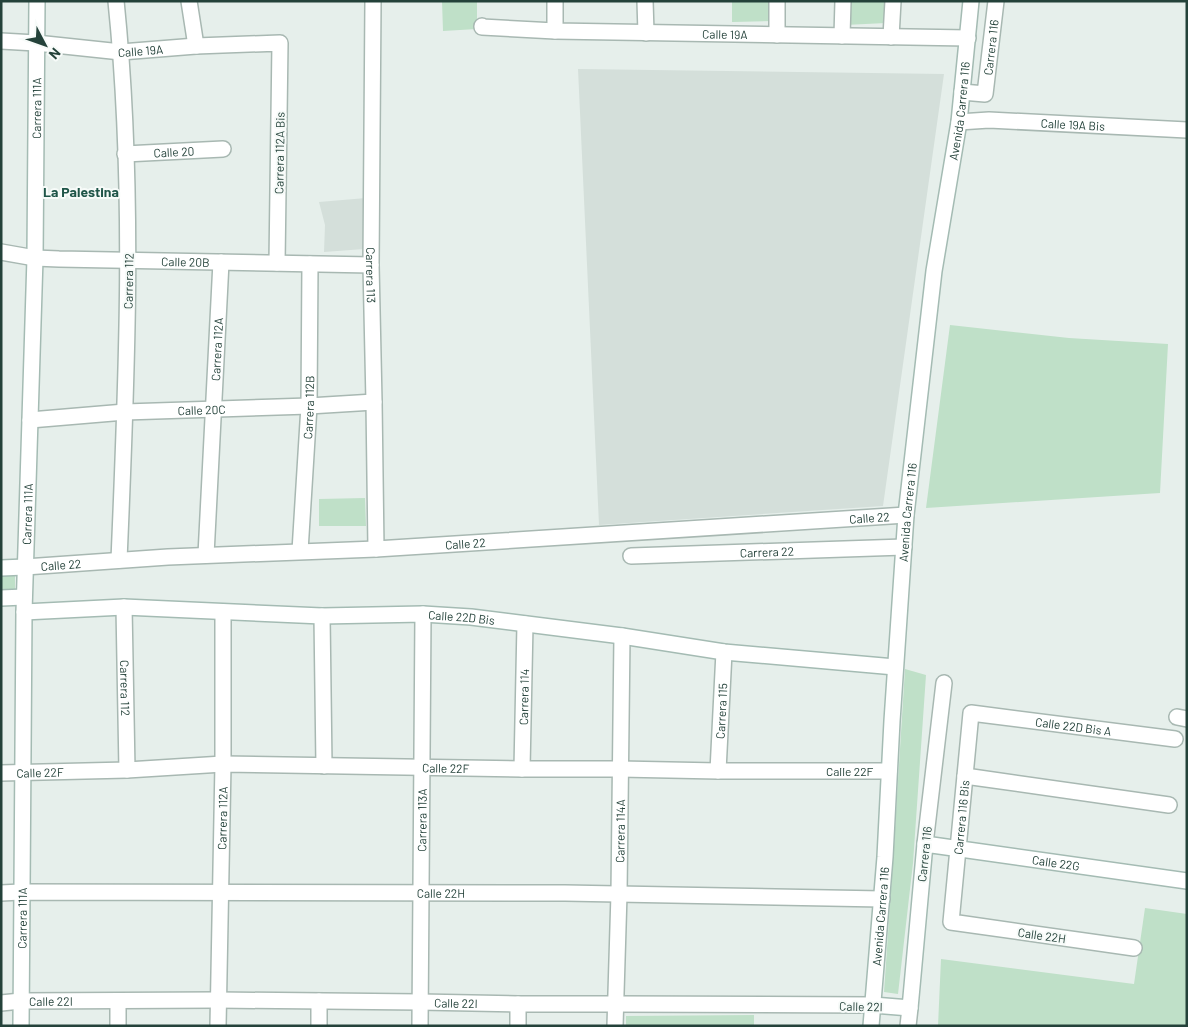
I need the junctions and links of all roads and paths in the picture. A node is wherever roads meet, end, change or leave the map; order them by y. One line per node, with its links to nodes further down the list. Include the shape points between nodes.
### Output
1 (37, 1): 20 (street, Carrera 111A)
2 (116, 1): 23 (street, Carrera 112)
3 (189, 1): 22 (street)
4 (373, 1): 35 (street, Carrera 113)
5 (556, 1): 13 (street)
6 (645, 1): 14 (street)
7 (777, 1): 15 (street)
8 (843, 1): 16 (street)
9 (893, 1): 17 (street)
10 (972, 1): 18 (street, Avenida Carrera 116)
11 (996, 1): 24 (street, Carrera 116, via 985,94)
12 (482, 26): 13 (street, Calle 19A)
13 (556, 31): 14 (street, Calle 19A)
14 (646, 33): 15 (street, Calle 19A)
15 (777, 35): 16 (street, Calle 19A)
16 (842, 36): 17 (street, Calle 19A)
17 (891, 37): 18 (street, Calle 19A)
18 (968, 38): 24 (street, Avenida Carrera 116)
19 (1, 41): 20 (street, Calle 19A)
20 (36, 43): 23 (street, Calle 19A); 30 (street, Carrera 111A)
21 (280, 43): 22 (street, Calle 19A); 33 (street, Carrera 112A Bis)
22 (196, 46): 23 (street, Calle 19A)
23 (121, 52): 28 (street, Carrera 112)
24 (962, 92): 25 (street, Avenida Carrera 116)
25 (958, 122): 26 (street, Calle 19A Bis, via 989,120); 41 (street, Avenida Carrera 116, via 934,271)
26 (1187, 130)
27 (223, 149): 28 (street, Calle 20)
28 (125, 154): 31 (street, Carrera 112)
29 (1, 252): 30 (street, Calle 20B)
30 (35, 258): 31 (street, Calle 20B); 40 (street, Carrera 111A)
31 (128, 260): 32 (street, Calle 20B); 39 (street, Carrera 112)
32 (221, 262): 33 (street, Calle 20B); 38 (street, Carrera 112A)
33 (277, 263): 34 (street, Calle 20B)
34 (310, 264): 35 (street, Calle 20B); 37 (street, Carrera 112B)
35 (371, 265): 36 (street, Carrera 113)
36 (374, 402): 37 (street, Calle 20C); 43 (street, Carrera 113)
37 (309, 406): 38 (street, Calle 20C); 44 (street, Carrera 112B)
38 (214, 409): 39 (street, Calle 20C); 45 (street, Carrera 112A)
39 (125, 412): 40 (street, Calle 20C); 47 (street, Carrera 112)
40 (30, 420): 48 (street, Carrera 111A)
41 (906, 516): 42 (street, Avenida Carrera 116); 43 (street, Calle 22)
42 (904, 547): 46 (street, Carrera 22); 59 (street, Avenida Carrera 116)
43 (376, 549): 44 (street, Calle 22)
44 (300, 551): 45 (street, Calle 22)
45 (206, 555): 47 (street, Calle 22)
46 (631, 556)
47 (119, 560): 48 (street, Calle 22)
48 (25, 567): 49 (street, Calle 22); 51 (street, Carrera 111A)
49 (1, 568)
50 (1, 598): 51 (street, Calle 22D Bis)
51 (24, 605): 52 (street, Calle 22D Bis); 71 (street, Carrera 111A)
52 (124, 607): 53 (street, Calle 22D Bis); 68 (street, Carrera 112)
53 (223, 612): 55 (street, Calle 22D Bis); 63 (street, Carrera 112A)
54 (423, 614): 55 (street, Calle 22D Bis); 56 (street, Calle 22D Bis); 65 (street, Carrera 113A)
55 (322, 616): 64 (street)
56 (525, 624): 57 (street, Calle 22D Bis); 67 (street, Carrera 114)
57 (622, 636): 58 (street, Calle 22D Bis); 66 (street, Carrera 114A)
58 (724, 652): 59 (street, Calle 22D Bis); 69 (street, Carrera 115)
59 (895, 667): 70 (street, Avenida Carrera 116)
60 (944, 684): 75 (street, Carrera 116)
61 (971, 713): 62 (street, Calle 22D Bis A); 73 (street, Carrera 116 Bis)
62 (1175, 739)
63 (223, 764): 64 (street, Calle 22F); 68 (street, Calle 22F); 79 (street, Carrera 112A)
64 (324, 766): 65 (street, Calle 22F)
65 (422, 768): 67 (street, Calle 22F); 80 (street, Carrera 113A)
66 (620, 768): 67 (street, Calle 22F); 69 (street, Calle 22F); 82 (street, Carrera 114A)
67 (522, 769)
68 (127, 770): 71 (street, Calle 22F)
69 (718, 771): 70 (street, Calle 22F)
70 (889, 771): 83 (street, Avenida Carrera 116)
71 (22, 772): 72 (street, Calle 22F); 78 (street, Carrera 111A)
72 (1, 773)
73 (965, 776): 74 (street); 76 (street, Carrera 116 Bis)
74 (1169, 804)
75 (925, 844): 76 (street, Calle 22G); 95 (street, Carrera 116)
76 (958, 849): 77 (street, Calle 22G); 84 (street, Carrera 116 Bis)
77 (1187, 881)
78 (21, 892): 79 (street, Calle 22H); 81 (street, Calle 22H); 89 (street, Carrera 111A)
79 (221, 892): 80 (street, Calle 22H); 86 (street, Carrera 112A)
80 (420, 892): 82 (street, Calle 22H); 90 (street, Carrera 113A)
81 (1, 893)
82 (619, 894): 83 (street, Calle 22H); 93 (street, Carrera 114A)
83 (882, 899): 94 (street, Avenida Carrera 116)
84 (951, 922): 85 (street, Calle 22H)
85 (1134, 948)
86 (218, 1000): 87 (street, Calle 22I); 88 (street, Calle 22I); 98 (street, Carrera 112A)
87 (118, 1001): 89 (street, Calle 22I); 97 (street)
88 (319, 1001): 90 (street, Calle 22I); 99 (street)
89 (21, 1002): 91 (street, Calle 22I); 96 (street, Carrera 111A)
90 (420, 1002): 92 (street, Calle 22I); 100 (street, Carrera 113A)
91 (1, 1003)
92 (518, 1004): 93 (street, Calle 22I); 101 (street)
93 (614, 1004): 94 (street, Calle 22I); 102 (street, Carrera 114A)
94 (872, 1006): 95 (street, Calle 22I); 103 (street, Avenida Carrera 116)
95 (910, 1008): 104 (street, Carrera 116)
96 (21, 1026)
97 (118, 1026)
98 (218, 1026)
99 (319, 1026)
100 (420, 1026)
101 (518, 1026)
102 (615, 1026)
103 (871, 1026)
104 (908, 1026)

